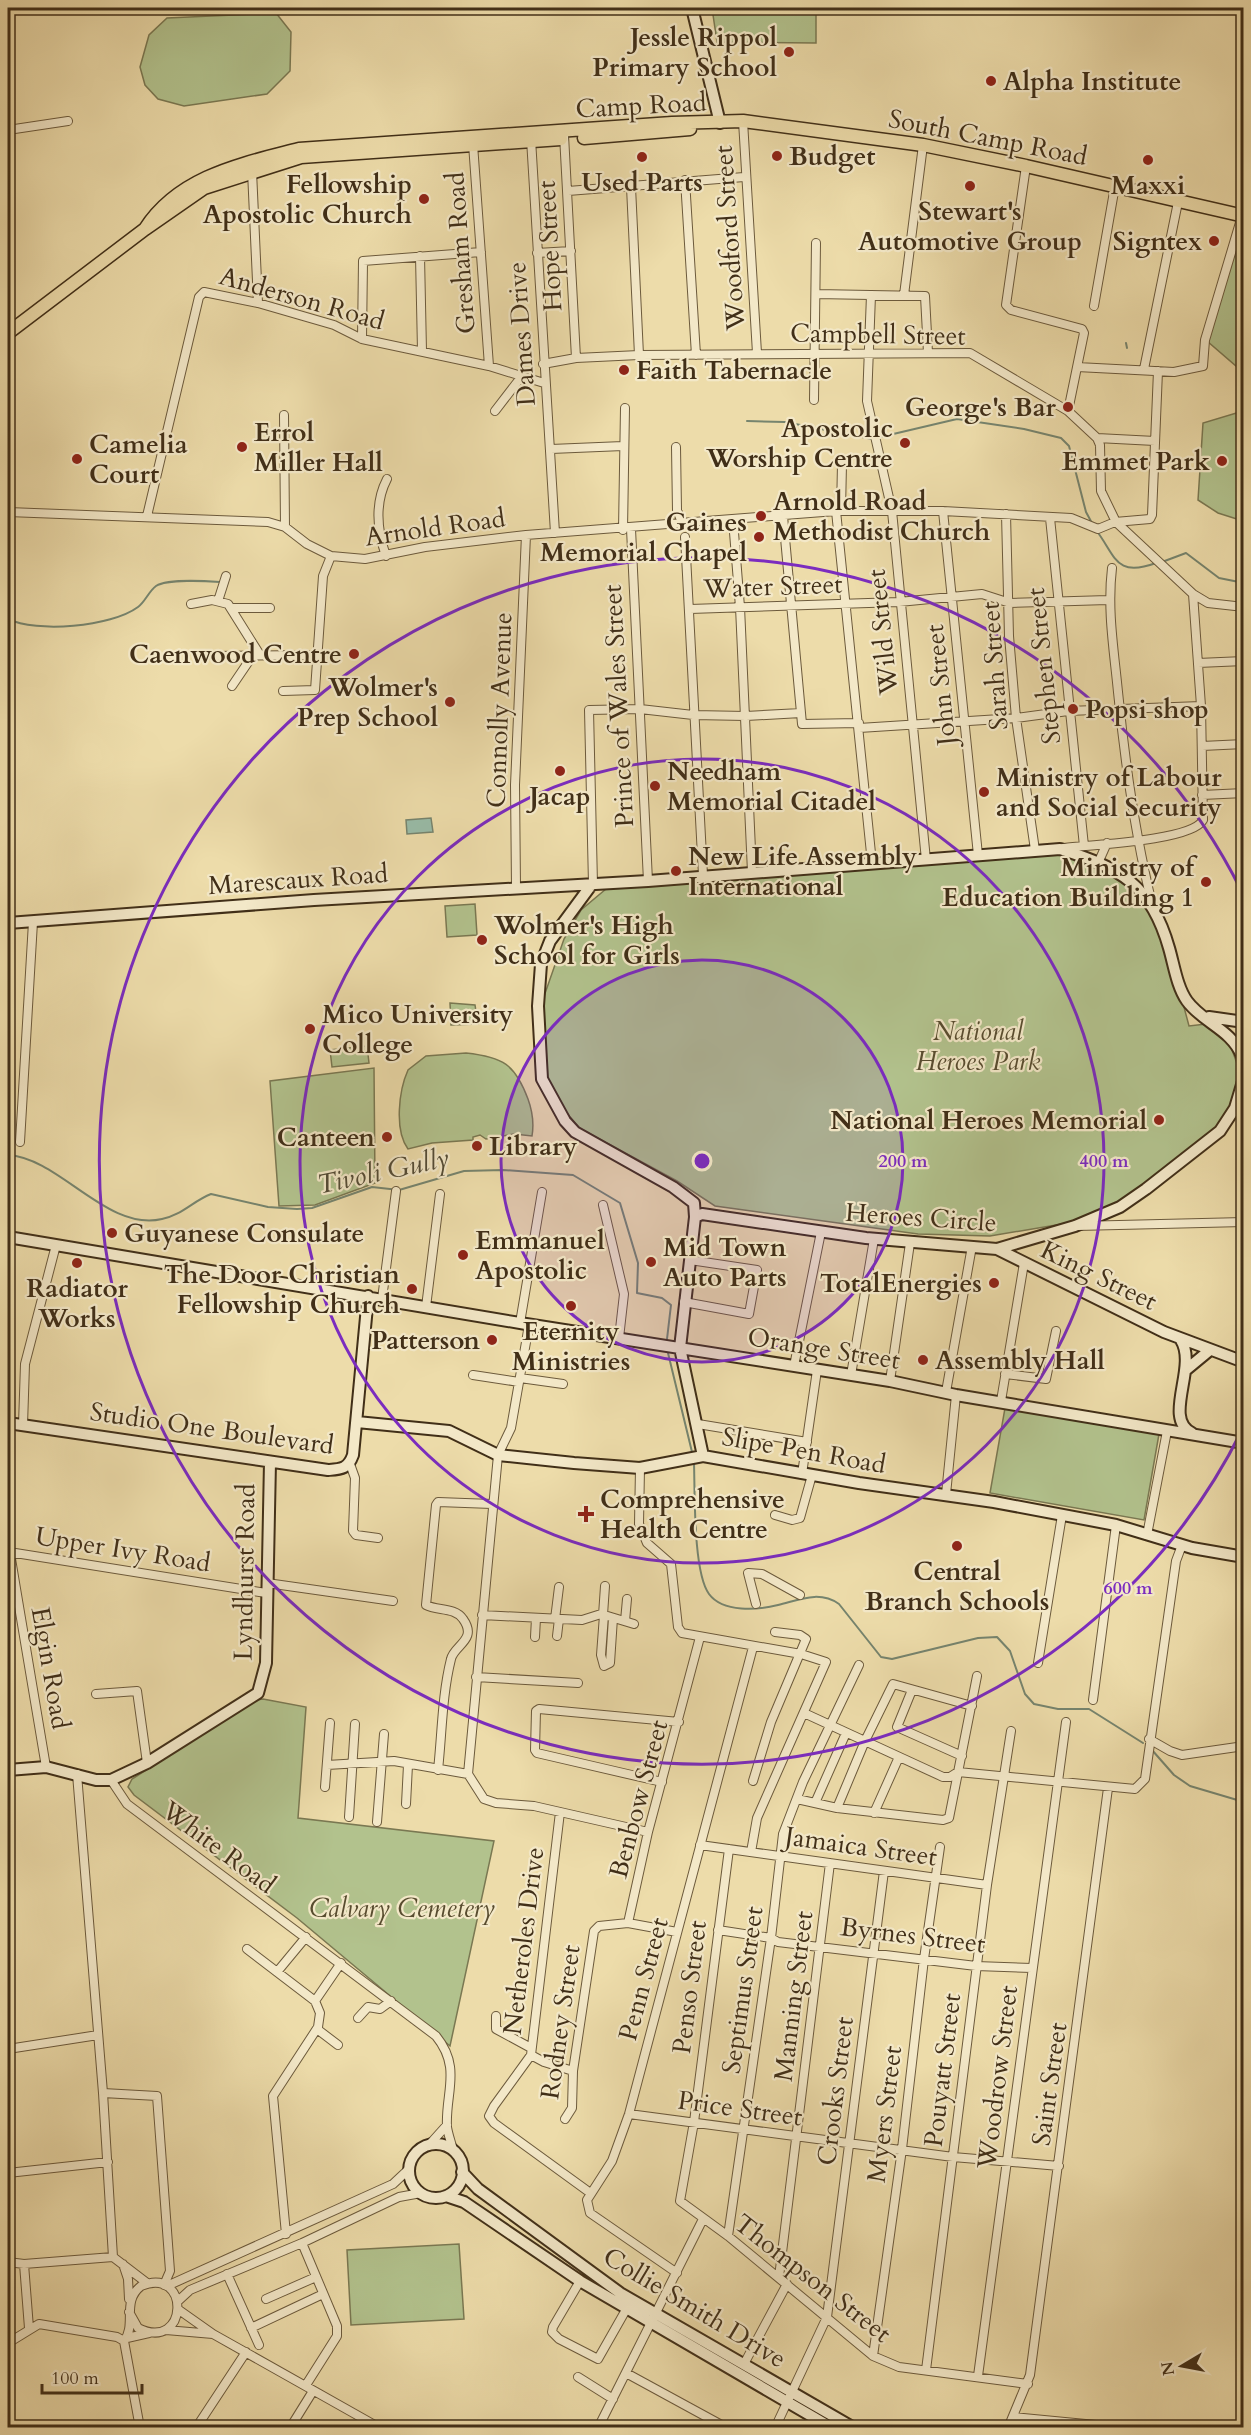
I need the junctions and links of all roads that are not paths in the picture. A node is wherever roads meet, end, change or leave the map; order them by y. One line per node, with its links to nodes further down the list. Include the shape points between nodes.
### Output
1 (692, 8): 4 (street)
2 (68, 121): 5 (street)
3 (742, 121): 4 (main road, South Camp Road); 10 (main road, South Camp Road); 13 (street, Woodford Street)
4 (720, 123): 6 (main road, Camp Road, via 662,133)
5 (8, 130)
6 (564, 135): 7 (main road, Camp Road); 17 (street, Hope Street)
7 (531, 137): 8 (main road, Camp Road); 24 (street, Dames Drive)
8 (473, 141): 9 (main road, Camp Road); 23 (street, Gresham Road)
9 (400, 146): 12 (main road, Camp Road, via 301,157); 20 (main road, Camp Road, via 299,149 221,172 184,189 152,217)
10 (923, 146): 11 (main road, South Camp Road); 28 (street)
11 (1026, 166): 15 (main road, South Camp Road); 43 (street, via 1006,305 1011,310 1082,329)
12 (252, 171): 20 (main road, Camp Road, via 204,188); 29 (street)
13 (744, 177): 14 (street); 34 (street, Woodford Street)
14 (686, 180): 16 (street); 37 (street)
15 (1114, 186): 18 (main road, South Camp Road); 30 (street)
16 (631, 187): 17 (street); 36 (street)
17 (568, 191): 22 (street, Hope Street)
18 (1178, 202): 19 (main road, South Camp Road); 44 (street)
19 (1243, 216): 45 (street, via 1205,340 1203,366)
20 (145, 229): 31 (main road, Camp Road)
21 (816, 243): 26 (street)
22 (571, 251): 24 (street); 40 (street, Hope Street)
23 (480, 252): 25 (street); 42 (street, Gresham Road)
24 (537, 253): 41 (street, Dames Drive)
25 (420, 256): 32 (street, via 363,261); 33 (street)
26 (816, 294): 27 (street); 39 (street)
27 (872, 295): 28 (street); 38 (street, Wild Street)
28 (904, 295): 35 (street, via 926,296)
29 (258, 303): 32 (street, Anderson Road, via 333,325); 65 (street, Anderson Road, via 206,292 199,295)
30 (1094, 306)
31 (8, 333)
32 (362, 339): 33 (street, Anderson Road)
33 (422, 351): 42 (street, Anderson Road)
34 (757, 353): 37 (street, Campbell Street); 39 (street, Campbell Street)
35 (928, 353): 38 (street, Campbell Street); 51 (street, Campbell Street, via 975,355)
36 (639, 355): 37 (street, Campbell Street); 40 (street, Campbell Street)
37 (696, 355)
38 (870, 355): 39 (street, Campbell Street); 61 (street, Wild Street, via 867,401)
39 (816, 356): 48 (street)
40 (576, 358): 41 (street)
41 (543, 364): 47 (street, Dames Drive)
42 (489, 366): 46 (street, Anderson Road)
43 (1077, 367): 44 (street); 51 (street)
44 (1144, 369): 45 (street)
45 (1158, 371): 54 (street)
46 (522, 376): 47 (street, Anderson Road); 50 (street)
47 (544, 383): 57 (street, Dames Drive)
48 (814, 400)
49 (624, 408): 55 (street, Prince of Wales Street)
50 (495, 411)
51 (1068, 411): 53 (street, Campbell Street)
52 (284, 415): 71 (street)
53 (1097, 438): 54 (street); 69 (street, via 1101,491)
54 (1155, 441): 69 (street, Arnold Road, via 1149,519)
55 (622, 446): 57 (street); 72 (street, Prince of Wales Street)
56 (676, 447): 70 (street, via 677,510)
57 (551, 449): 73 (street, Dames Drive)
58 (842, 464): 60 (street)
59 (387, 479): 77 (street, via 381,490 378,525)
60 (839, 511): 61 (street, Arnold Road); 66 (street, Arnold Road); 88 (street)
61 (891, 511): 62 (street, Arnold Road); 85 (street, Wild Street)
62 (943, 511): 64 (street, Arnold Road); 81 (street, John Street)
63 (8, 512): 65 (street, Arnold Road)
64 (1006, 514): 67 (street, Arnold Road); 86 (street, Sarah Street)
65 (147, 516): 71 (street, Arnold Road, via 268,522)
66 (783, 516): 68 (street, Arnold Road); 93 (street)
67 (1050, 518): 69 (street, Arnold Road, via 1071,518 1095,528); 84 (street, Stephen Street)
68 (733, 520): 70 (street, Arnold Road); 89 (street)
69 (1116, 522): 80 (street)
70 (683, 525): 72 (street, Arnold Road)
71 (285, 527): 76 (street, Arnold Road)
72 (627, 529): 73 (street, Arnold Road); 103 (street, Prince of Wales Street)
73 (555, 532): 74 (street, Arnold Road)
74 (526, 535): 77 (street, Arnold Road, via 424,547); 132 (street, Connolly Avenue, via 515,785)
75 (684, 537): 94 (street)
76 (331, 556): 77 (street, Arnold Road); 96 (street, via 323,576)
77 (386, 556)
78 (1112, 568): 82 (street)
79 (226, 576): 83 (street)
80 (1193, 594): 90 (street, via 1208,603); 99 (street)
81 (953, 596): 85 (street, Water Street); 86 (street, Water Street, via 982,594); 110 (street, John Street)
82 (1108, 600): 84 (street, Water Street); 105 (street)
83 (218, 601): 87 (street); 91 (street)
84 (1057, 601): 86 (street, Water Street); 104 (street, Stephen Street)
85 (899, 602): 88 (street, Water Street); 111 (street, Wild Street)
86 (1010, 603): 109 (street, Sarah Street)
87 (191, 604)
88 (844, 605): 93 (street, Water Street); 112 (street)
89 (740, 607): 93 (street, Water Street); 94 (street, Water Street); 108 (street)
90 (1244, 607)
91 (231, 608): 92 (street); 95 (street)
92 (270, 608)
93 (791, 608): 106 (street)
94 (690, 609): 107 (street)
95 (256, 655): 96 (street); 97 (street); 100 (street)
96 (316, 655): 101 (street, via 315,690)
97 (213, 656)
98 (1244, 662): 99 (street)
99 (1198, 663): 102 (street)
100 (232, 686)
101 (283, 691)
102 (1201, 706): 105 (street); 114 (street)
103 (640, 709): 107 (street); 129 (street, Prince of Wales Street); 130 (street, via 588,710)
104 (1068, 711): 105 (street); 109 (street); 119 (street, Stephen Street)
105 (1120, 711): 117 (street)
106 (801, 713): 108 (street); 112 (street, via 802,724)
107 (693, 715): 108 (street); 127 (street)
108 (746, 716): 126 (street)
109 (1016, 718): 110 (street); 121 (street, Sarah Street)
110 (964, 721): 111 (street); 122 (street, John Street)
111 (912, 725): 112 (street); 123 (street, Wild Street)
112 (859, 726): 125 (street)
113 (1244, 744): 114 (street)
114 (1202, 746): 116 (street)
115 (1244, 793): 116 (street)
116 (1202, 795): 117 (street, via 1203,820 1197,829)
117 (1136, 841): 118 (street); 128 (street)
118 (1107, 843): 119 (street); 124 (street)
119 (1084, 846): 120 (street)
120 (1059, 849): 121 (street); 124 (street)
121 (1035, 850): 122 (street)
122 (978, 855): 123 (street)
123 (926, 860): 125 (street)
124 (1099, 861): 131 (street)
125 (872, 863): 126 (street)
126 (752, 872): 127 (street)
127 (703, 875): 129 (street)
128 (1145, 876): 131 (street); 133 (street)
129 (648, 880): 130 (street)
130 (592, 884): 132 (street, Marescaux Road); 145 (street, via 560,925 542,964 538,1006 543,1079 575,1132 673,1187 694,1203)
131 (1135, 885): 133 (street)
132 (516, 887): 134 (street, Marescaux Road)
133 (1152, 905): 136 (street, via 1163,926 1187,1000)
134 (33, 922): 135 (street, Marescaux Road); 140 (street)
135 (8, 923)
136 (1204, 1017): 137 (street); 138 (street, via 1232,1039)
137 (1240, 1023): 138 (street)
138 (1243, 1058)
139 (1244, 1078): 147 (street, Heroes Circle, via 1235,1108 1220,1131 1120,1207)
140 (20, 1142)
141 (396, 1191): 158 (street)
142 (542, 1192): 161 (street)
143 (440, 1194): 160 (street)
144 (603, 1205): 163 (street, via 624,1293)
145 (695, 1217): 148 (street, Heroes Circle, via 702,1214); 155 (street)
146 (1244, 1222): 147 (street)
147 (1076, 1226): 154 (street, Heroes Circle)
148 (821, 1232): 150 (street, Heroes Circle); 168 (street)
149 (8, 1237): 152 (street, Orange Street)
150 (874, 1239): 151 (street, Heroes Circle); 173 (street)
151 (910, 1243): 153 (street, Heroes Circle); 175 (street)
152 (56, 1245): 157 (street, Orange Street); 183 (street, via 27,1355)
153 (972, 1246): 154 (street, Heroes Circle); 177 (street)
154 (997, 1249): 156 (street, King Street)
155 (690, 1260): 159 (street); 159 (street, via 757,1270 749,1314)
156 (1024, 1263): 164 (street, King Street); 171 (street)
157 (368, 1296): 158 (street, Orange Street); 180 (street, Studio One Boulevard)
158 (381, 1299): 160 (street, Orange Street)
159 (684, 1302): 165 (street)
160 (426, 1307): 161 (street, Orange Street)
161 (524, 1324): 163 (street, Orange Street); 174 (street)
162 (1056, 1330): 171 (street, via 1046,1379)
163 (619, 1338): 165 (street, Orange Street)
164 (1181, 1340): 166 (street, King Street); 169 (street)
165 (680, 1348): 168 (street, Orange Street); 182 (street)
166 (1210, 1350): 167 (street, King Street); 169 (street)
167 (1244, 1362)
168 (794, 1366): 170 (street, Orange Street)
169 (1187, 1369): 179 (street)
170 (817, 1370): 173 (street, Orange Street); 186 (street)
171 (1005, 1374): 178 (street)
172 (474, 1375): 174 (street)
173 (851, 1375): 175 (street, Orange Street)
174 (519, 1380): 176 (street); 188 (street, via 510,1431)
175 (890, 1381): 177 (street, Orange Street)
176 (563, 1384)
177 (951, 1393): 178 (street, Orange Street); 194 (street)
178 (1001, 1401): 184 (street, Orange Street)
179 (1179, 1408): 184 (street); 185 (street, via 1185,1430)
180 (357, 1422): 188 (street, Slipe Pen Road, via 449,1431); 191 (street, Studio One Boulevard)
181 (8, 1423): 183 (street, Studio One Boulevard)
182 (698, 1424): 186 (street); 189 (street)
183 (23, 1425): 190 (street, Studio One Boulevard)
184 (1167, 1431): 185 (street, Orange Street); 199 (street)
185 (1209, 1438): 187 (street, Orange Street)
186 (807, 1442): 193 (street)
187 (1244, 1443)
188 (498, 1455): 192 (street, Slipe Pen Road); 195 (street)
189 (703, 1456): 192 (street, Slipe Pen Road); 193 (street, Slipe Pen Road)
190 (270, 1462): 191 (street, Studio One Boulevard, via 328,1470); 207 (street, Lyndhurst Road)
191 (350, 1464): 200 (street, via 355,1478 353,1531)
192 (640, 1468): 224 (street, via 639,1524 647,1543 670,1564 680,1630 684,1635)
193 (807, 1475): 194 (street, Slipe Pen Road); 196 (street, via 800,1518)
194 (946, 1494): 197 (street, Slipe Pen Road)
195 (492, 1504): 212 (street); 220 (street, via 436,1505 426,1605 458,1614 465,1621)
196 (775, 1515)
197 (1062, 1515): 198 (street, Slipe Pen Road); 229 (street)
198 (1116, 1525): 199 (street, Slipe Pen Road); 236 (street)
199 (1147, 1535): 202 (street, Slipe Pen Road)
200 (378, 1538)
201 (8, 1541): 203 (street, Elgin Road)
202 (1182, 1545): 204 (street, Slipe Pen Road); 247 (street, via 1176,1561)
203 (9, 1552): 207 (street, Upper Ivy Road); 257 (street, Elgin Road)
204 (1244, 1557)
205 (605, 1586): 213 (street)
206 (559, 1587): 216 (street)
207 (266, 1588): 210 (street, Upper Ivy Road); 253 (street, Lyndhurst Road, via 266,1663 258,1693)
208 (800, 1595): 211 (street, via 762,1574 748,1573)
209 (627, 1599): 217 (street)
210 (393, 1601)
211 (756, 1604)
212 (482, 1615): 214 (street); 221 (street)
213 (603, 1615): 215 (street); 216 (street, via 582,1620); 225 (street)
214 (536, 1618): 216 (street); 223 (street)
215 (613, 1618): 217 (street); 227 (street)
216 (557, 1619): 222 (street)
217 (625, 1620): 218 (street)
218 (634, 1624)
219 (775, 1632): 228 (street, via 805,1637)
220 (467, 1634): 221 (street); 259 (street, via 464,1645 451,1658)
221 (480, 1634): 232 (street)
222 (557, 1636)
223 (535, 1637)
224 (700, 1637): 226 (street); 239 (street, Benbow Street)
225 (602, 1646): 227 (street); 227 (street, via 604,1666 610,1663)
226 (753, 1647): 228 (street); 279 (street, Penn Street)
227 (611, 1648)
228 (801, 1654): 238 (street, via 826,1662); 265 (street, via 771,1722)
229 (1038, 1663)
230 (860, 1665): 243 (street, Septimus Street)
231 (977, 1676): 237 (street)
232 (476, 1677): 233 (street); 262 (street)
233 (578, 1683)
234 (912, 1690): 237 (street); 248 (street, via 897,1684 891,1687); 250 (street, via 897,1726)
235 (96, 1694): 253 (street, via 137,1691)
236 (1093, 1700)
237 (972, 1706): 250 (street)
238 (804, 1713): 243 (street); 282 (street, via 757,1818)
239 (680, 1722): 266 (street, Benbow Street); 266 (street, via 536,1711 534,1750)
240 (1066, 1722): 267 (street, Woodrow Street)
241 (330, 1723): 255 (street)
242 (355, 1724): 254 (street)
243 (830, 1726): 245 (street); 270 (street, Septimus Street)
244 (1011, 1731): 263 (street, Pouyatt Street)
245 (846, 1732): 248 (street); 271 (street)
246 (384, 1734): 252 (street)
247 (1149, 1739): 249 (street, via 1182,1755); 269 (street, via 1141,1785 1129,1790)
248 (865, 1741): 251 (street); 273 (street)
249 (1244, 1746)
250 (962, 1756): 260 (street)
251 (898, 1757): 260 (street, via 943,1777); 275 (street)
252 (382, 1761): 254 (street); 256 (street); 277 (street)
253 (147, 1763): 264 (street, Lyndhurst Road)
254 (353, 1763): 255 (street); 276 (street)
255 (327, 1765): 268 (street)
256 (408, 1765): 259 (street); 272 (street)
257 (46, 1767): 258 (street); 261 (street)
258 (8, 1770)
259 (438, 1770): 262 (street)
260 (958, 1772): 263 (street); 275 (street, via 950,1816 945,1820)
261 (77, 1774): 264 (street); 306 (street)
262 (468, 1774): 274 (street, via 484,1799)
263 (1004, 1775): 267 (street); 287 (street, Pouyatt Street)
264 (111, 1780): 291 (street, White Road, via 127,1804)
265 (753, 1781)
266 (662, 1782): 278 (street, Benbow Street)
267 (1056, 1782): 269 (street); 299 (street, Woodrow Street)
268 (325, 1787)
269 (1108, 1788): 325 (street, Saint Street)
270 (797, 1799): 271 (street); 283 (street, Septimus Street)
271 (815, 1803): 273 (street)
272 (406, 1804)
273 (837, 1808): 275 (street)
274 (560, 1812): 278 (street); 309 (street, Netheroles Drive)
275 (874, 1813)
276 (349, 1817)
277 (377, 1822)
278 (648, 1832): 288 (street, Benbow Street)
279 (700, 1845): 281 (street, Jamaica Street); 290 (street, Penn Street)
280 (940, 1847): 286 (street, Myers Street)
281 (729, 1849): 282 (street, Jamaica Street); 289 (street, Penso Street)
282 (751, 1852): 283 (street, Jamaica Street)
283 (779, 1856): 284 (street, Jamaica Street); 292 (street, Septimus Street)
284 (830, 1863): 285 (street, Jamaica Street); 293 (street, Manning Street)
285 (884, 1870): 286 (street, Jamaica Street); 295 (street, Crooks Street)
286 (935, 1878): 287 (street, Jamaica Street); 296 (street, Myers Street)
287 (987, 1885): 298 (street, Pouyatt Street)
288 (628, 1923): 290 (street); 310 (street, Rodney Street, via 599,1926 594,1931)
289 (718, 1930): 292 (street, Byrnes Street); 314 (street, Penso Street)
290 (677, 1932): 312 (street, Penn Street)
291 (306, 1937): 297 (street, White Road); 300 (street)
292 (771, 1938): 293 (street, Byrnes Street); 316 (street, Septimus Street)
293 (820, 1946): 295 (street, Byrnes Street); 317 (street, Manning Street)
294 (247, 1949): 300 (street)
295 (874, 1951): 296 (street, Byrnes Street); 318 (street, Crooks Street)
296 (924, 1959): 298 (street, Byrnes Street); 320 (street, Myers Street)
297 (340, 1963): 301 (street); 302 (street, White Road)
298 (976, 1966): 299 (street, Byrnes Street); 322 (street, Pouyatt Street)
299 (1032, 1968): 323 (street, Woodrow Street)
300 (277, 1972): 301 (street)
301 (315, 2001): 305 (street, via 320,2013)
302 (391, 2001): 304 (street, via 380,2009 368,2007); 315 (street, White Road, via 430,2030 446,2051 452,2076)
303 (496, 2016): 309 (street, via 496,2029)
304 (358, 2018)
305 (317, 2029): 307 (street); 334 (street, via 273,2096)
306 (98, 2035): 308 (street); 311 (street)
307 (339, 2045)
308 (8, 2049)
309 (531, 2052): 310 (street, via 544,2062); 329 (street, Netheroles Drive, via 489,2116)
310 (573, 2071): 313 (street, Rodney Street, via 572,2108)
311 (103, 2093): 324 (street); 348 (street, via 157,2096 170,2271)
312 (629, 2114): 314 (street, Price Street); 329 (street, Penn Street, via 612,2161)
313 (565, 2119)
314 (693, 2122): 316 (street, Price Street); 332 (street, Penso Street)
315 (447, 2126): 319 (street); 321 (street, White Road)
316 (743, 2130): 317 (street, Price Street); 335 (street, Septimus Street)
317 (796, 2137): 318 (street, Price Street); 344 (street, Manning Street)
318 (849, 2143): 320 (street, Price Street); 355 (street, Crooks Street)
319 (429, 2145): 321 (street); 326 (street, via 413,2156)
320 (902, 2149): 322 (street, Price Street); 366 (street, Myers Street)
321 (453, 2150): 327 (street, via 462,2164)
322 (952, 2157): 323 (street, Price Street); 368 (street, Pouyatt Street)
323 (1008, 2160): 325 (street, Price Street); 370 (street, Woodrow Street)
324 (108, 2162): 328 (street); 337 (street)
325 (1059, 2166): 372 (street, Saint Street)
326 (409, 2169): 330 (street, via 414,2187); 334 (street, via 393,2184)
327 (462, 2172): 331 (street, via 456,2189); 356 (street, Collie Smith Drive)
328 (8, 2173)
329 (590, 2192): 341 (street, via 586,2200 590,2213)
330 (421, 2193): 331 (street, via 433,2198); 336 (street, via 399,2197)
331 (446, 2196): 345 (street, Collie Smith Drive, via 464,2202)
332 (680, 2202): 333 (street, Thompson Street)
333 (703, 2219): 335 (street, Thompson Street); 341 (street)
334 (286, 2234): 348 (street)
335 (728, 2236): 344 (street, Thompson Street)
336 (302, 2243): 342 (street); 343 (street)
337 (113, 2257): 339 (street); 340 (street)
338 (8, 2262): 340 (street)
339 (122, 2262): 346 (street); 352 (street, via 128,2279)
340 (24, 2264): 357 (street)
341 (677, 2273): 356 (street)
342 (227, 2274): 351 (street, via 190,2290); 358 (street)
343 (316, 2277): 349 (street); 350 (street)
344 (779, 2277): 347 (street, Thompson Street)
345 (580, 2281): 353 (street, Collie Smith Drive); 353 (street, via 552,2332 591,2358 598,2359)
346 (147, 2283): 348 (street); 352 (street, via 135,2290)
347 (787, 2284): 355 (street, Thompson Street); 367 (street)
348 (166, 2286): 351 (street)
349 (323, 2294): 358 (street); 373 (street, via 337,2326 337,2336)
350 (266, 2299)
351 (178, 2301): 354 (street)
352 (129, 2308): 360 (street, via 138,2328); 362 (street)
353 (627, 2308): 356 (street, Collie Smith Drive)
354 (179, 2310): 359 (street); 361 (street)
355 (827, 2317): 366 (street, Thompson Street); 375 (street, Crooks Street)
356 (654, 2320): 367 (street, Collie Smith Drive); 369 (street); 375 (street, Collie Smith Drive)
357 (29, 2328): 362 (street, via 48,2324); 363 (street)
358 (251, 2328): 364 (street)
359 (166, 2330): 360 (street); 361 (street)
360 (156, 2333): 362 (street)
361 (213, 2334): 365 (street)
362 (125, 2340): 381 (street)
363 (8, 2343)
364 (259, 2345)
365 (246, 2352): 373 (street); 382 (street)
366 (873, 2356): 368 (street, Thompson Street, via 899,2367)
367 (744, 2364): 375 (street, Collie Smith Drive)
368 (926, 2370): 370 (street, Thompson Street)
369 (626, 2373): 376 (street); 386 (street)
370 (978, 2376): 372 (street, Thompson Street)
371 (578, 2377): 376 (street)
372 (1028, 2384): 377 (street)
373 (306, 2385): 374 (street)
374 (313, 2391): 383 (street); 384 (street)
375 (791, 2396): 387 (street, Crooks Street); 388 (street, Collie Smith Drive); 389 (street, Collie Smith Drive)
376 (613, 2399): 385 (street)
377 (1013, 2417): 379 (street); 390 (street)
378 (8, 2419): 380 (street)
379 (1098, 2426): 391 (street)
380 (9, 2427)
381 (140, 2427)
382 (196, 2427)
383 (290, 2427)
384 (380, 2427)
385 (598, 2427)
386 (727, 2427)
387 (775, 2427)
388 (832, 2427)
389 (854, 2427)
390 (1008, 2427)
391 (1127, 2427)

